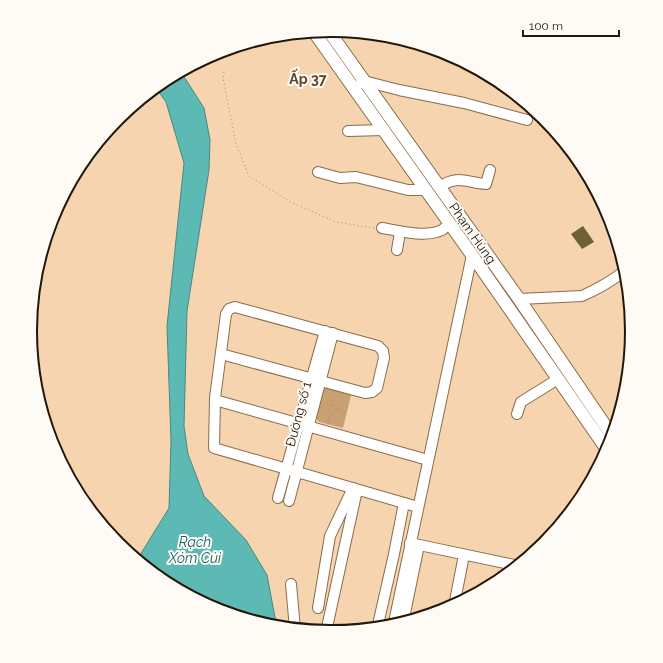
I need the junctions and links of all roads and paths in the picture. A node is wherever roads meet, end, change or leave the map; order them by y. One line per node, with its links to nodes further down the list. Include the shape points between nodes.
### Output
1 (332, 37): 4 (main road, Phạm Hùng)
2 (319, 38): 4 (main road, Phạm Hùng)
3 (224, 72): 13 (path, via 236,144 249,176 291,202 336,222)
4 (359, 85): 5 (street, via 464,103); 7 (main road, Phạm Hùng); 10 (main road, Phạm Hùng)
5 (527, 120)
6 (348, 130): 7 (street)
7 (384, 130): 11 (main road, Phạm Hùng)
8 (490, 170): 10 (street, via 486,184 456,180)
9 (318, 172): 11 (street, via 340,178 356,177 408,190)
10 (439, 187): 18 (main road, Phạm Hùng)
11 (426, 190): 12 (main road, Phạm Hùng)
12 (450, 224): 14 (street, via 442,230 429,233); 16 (main road, Phạm Hùng)
13 (380, 229): 14 (street)
14 (400, 232): 15 (street)
15 (397, 250)
16 (472, 254): 21 (main road, Phạm Hùng); 34 (street)
17 (620, 275): 18 (street, via 582,296)
18 (519, 299): 31 (main road, Phạm Hùng)
19 (329, 332): 20 (street, via 235,307 229,309 226,314); 22 (street, Đường số 1); 23 (street, via 378,346 383,351 384,358 377,388 372,392 365,393)
20 (221, 354): 22 (street); 24 (street)
21 (558, 379): 29 (street, via 522,402); 33 (main road, Phạm Hùng)
22 (316, 380): 23 (street); 30 (street, Đường số 1)
23 (337, 386): 25 (path)
24 (215, 400): 30 (street); 35 (street, via 214,448)
25 (332, 405): 26 (path); 27 (path, via 328,408)
26 (336, 410): 27 (path); 28 (path)
27 (330, 413): 32 (path)
28 (346, 413)
29 (517, 414)
30 (304, 425): 32 (street); 35 (street); 36 (street, Đường số 1)
31 (609, 430)
32 (326, 431): 34 (street)
33 (604, 445)
34 (428, 460): 41 (street)
35 (286, 469): 36 (street); 38 (street)
36 (297, 472): 37 (street); 39 (street, Đường số 1)
37 (355, 489): 40 (street); 47 (street, via 330,536); 52 (street)
38 (278, 498)
39 (289, 501)
40 (404, 503): 41 (street); 50 (street)
41 (418, 507): 42 (street)
42 (415, 544): 43 (street); 48 (street); 49 (street)
43 (464, 555): 44 (street); 46 (street)
44 (512, 565)
45 (291, 584): 51 (street)
46 (455, 599)
47 (318, 608)
48 (404, 617)
49 (394, 619)
50 (378, 622)
51 (294, 623)
52 (327, 626)

